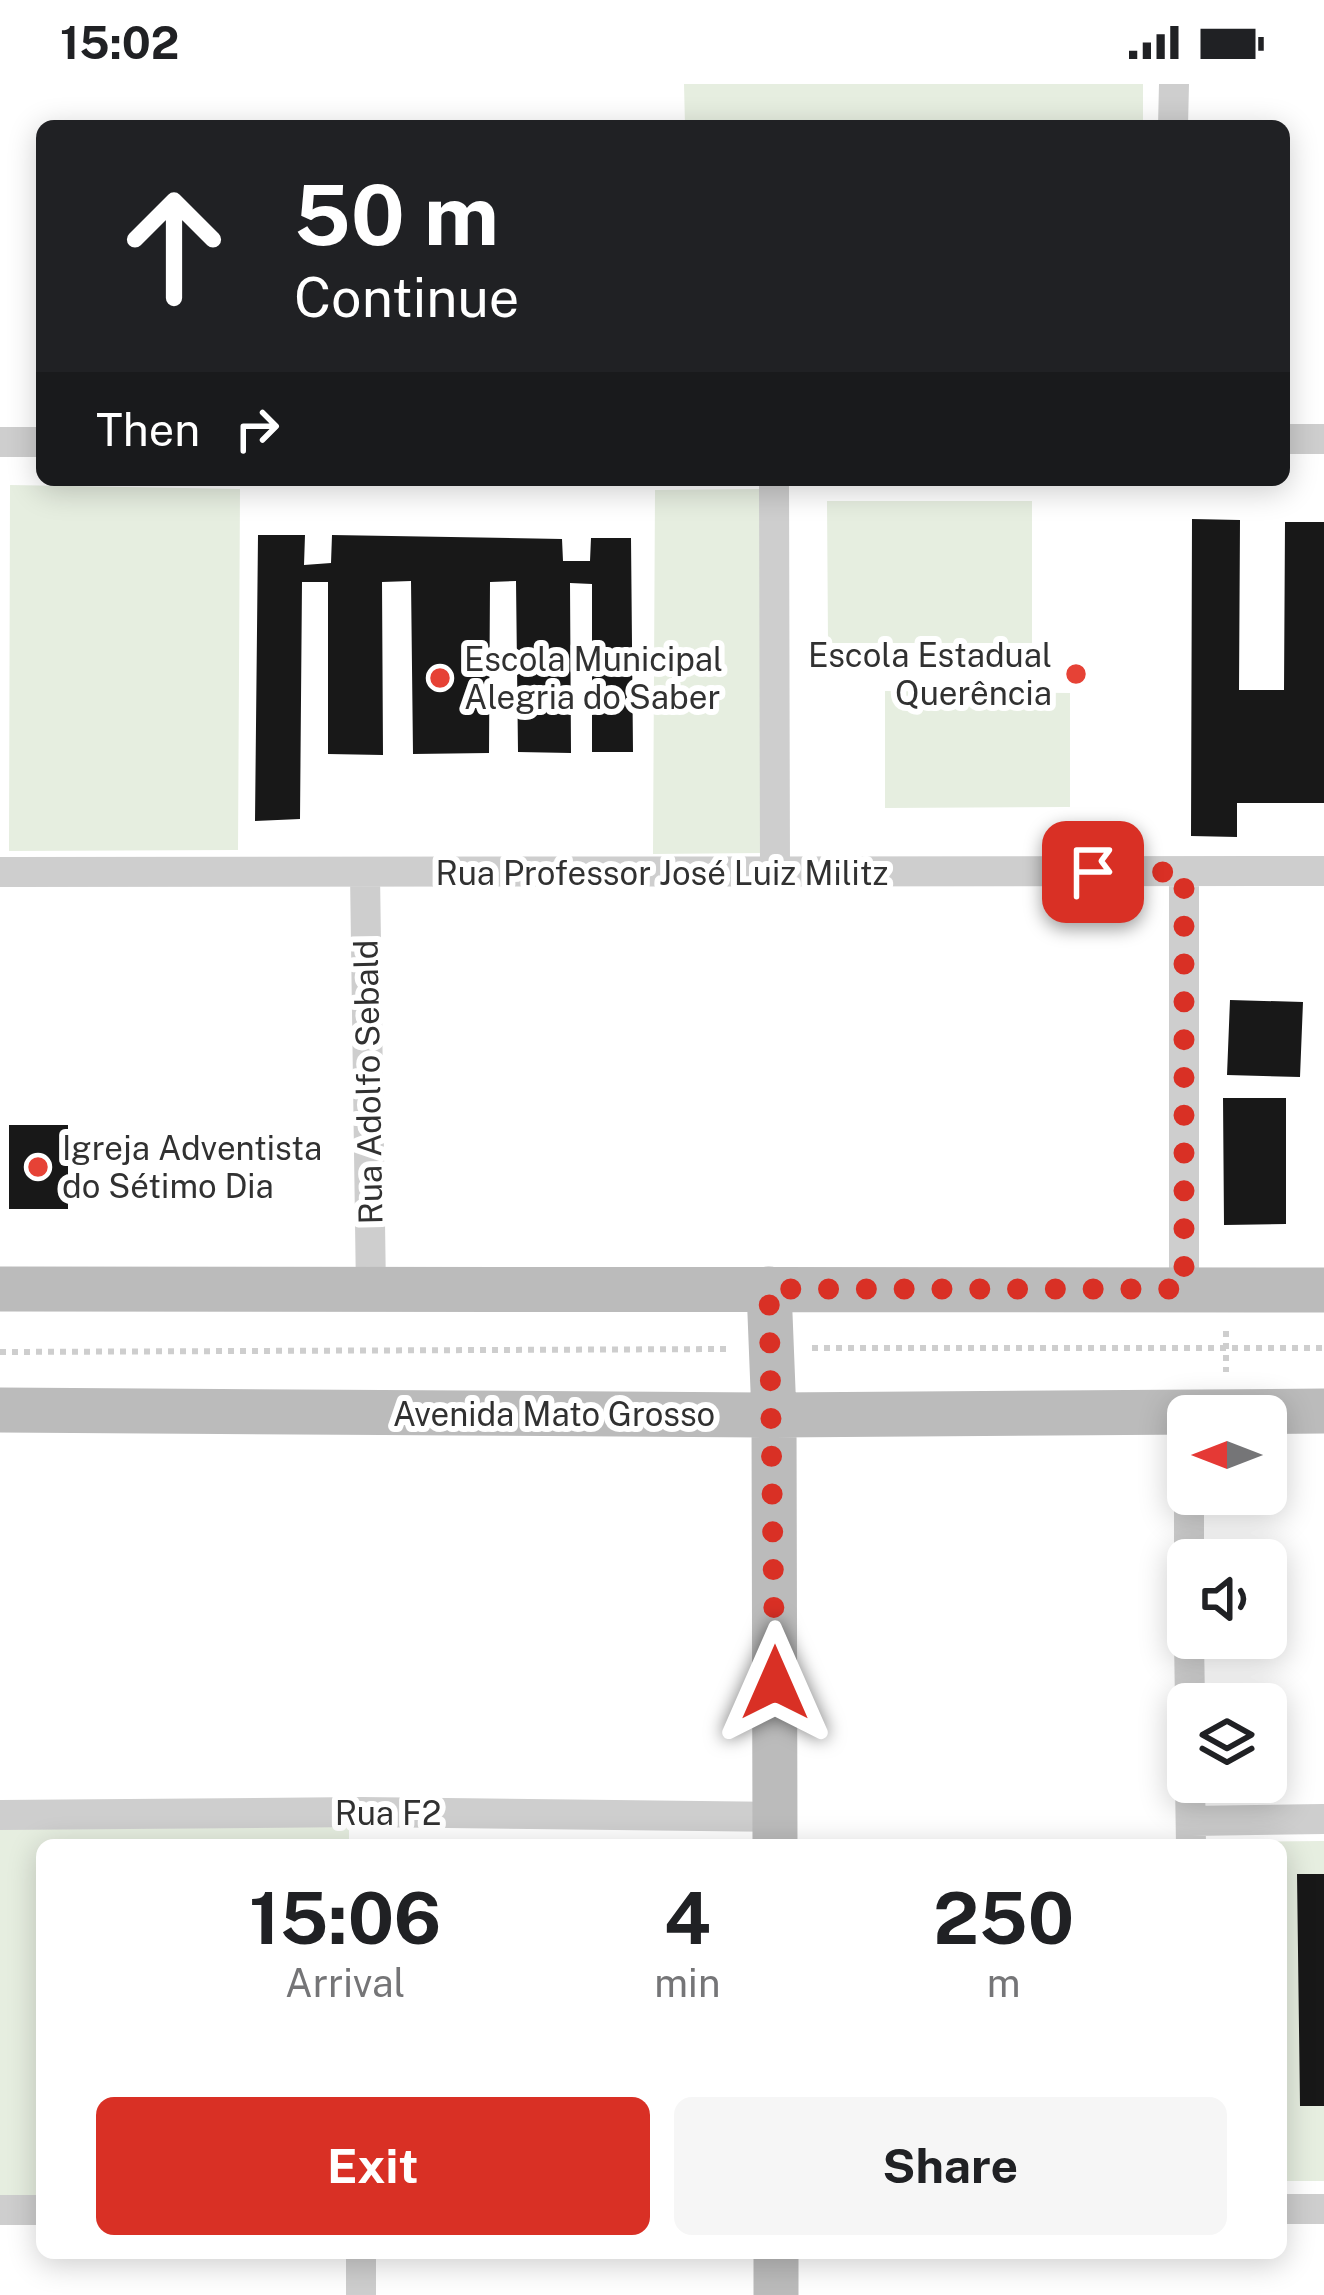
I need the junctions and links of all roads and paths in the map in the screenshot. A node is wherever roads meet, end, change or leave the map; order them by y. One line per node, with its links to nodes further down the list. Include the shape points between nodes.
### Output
1 (1174, 84): 2 (street)
2 (1174, 120)
3 (1290, 439): 4 (street)
4 (1324, 439)
5 (0, 442): 6 (street)
6 (36, 442)
7 (774, 486): 11 (street)
8 (1324, 871): 10 (street, Rua Professor José Luiz Militz)
9 (0, 872): 12 (street, Rua Professor José Luiz Militz)
10 (1184, 872): 11 (street, Rua Professor José Luiz Militz); 15 (street)
11 (775, 873): 12 (street, Rua Professor José Luiz Militz)
12 (365, 874): 17 (street, Rua Adolfo Sebald)
13 (0, 1289): 17 (street)
14 (769, 1289): 15 (street); 17 (street); 18 (street)
15 (1205, 1289): 16 (street); 19 (path)
16 (1324, 1290)
17 (370, 1291)
18 (772, 1348): 19 (path); 21 (path); 27 (street)
19 (1226, 1348): 20 (path); 22 (path)
20 (1324, 1348)
21 (0, 1352)
22 (1208, 1395)
23 (0, 1410): 27 (street, Avenida Mato Grosso)
24 (1324, 1411): 25 (street, Avenida Mato Grosso)
25 (1287, 1412)
26 (1167, 1413): 27 (street, Avenida Mato Grosso)
27 (774, 1415): 32 (street)
28 (1190, 1803): 33 (street)
29 (362, 1813): 30 (street, Rua F2); 32 (street, Rua F2); 34 (street)
30 (0, 1815)
31 (1324, 1820): 33 (street)
32 (775, 1831)
33 (1191, 1833)
34 (362, 1839)
35 (1287, 2209): 36 (street)
36 (1324, 2209)
37 (0, 2210): 38 (street)
38 (36, 2210)
39 (361, 2259): 41 (street)
40 (776, 2259): 42 (street)
41 (361, 2295)
42 (776, 2295)

